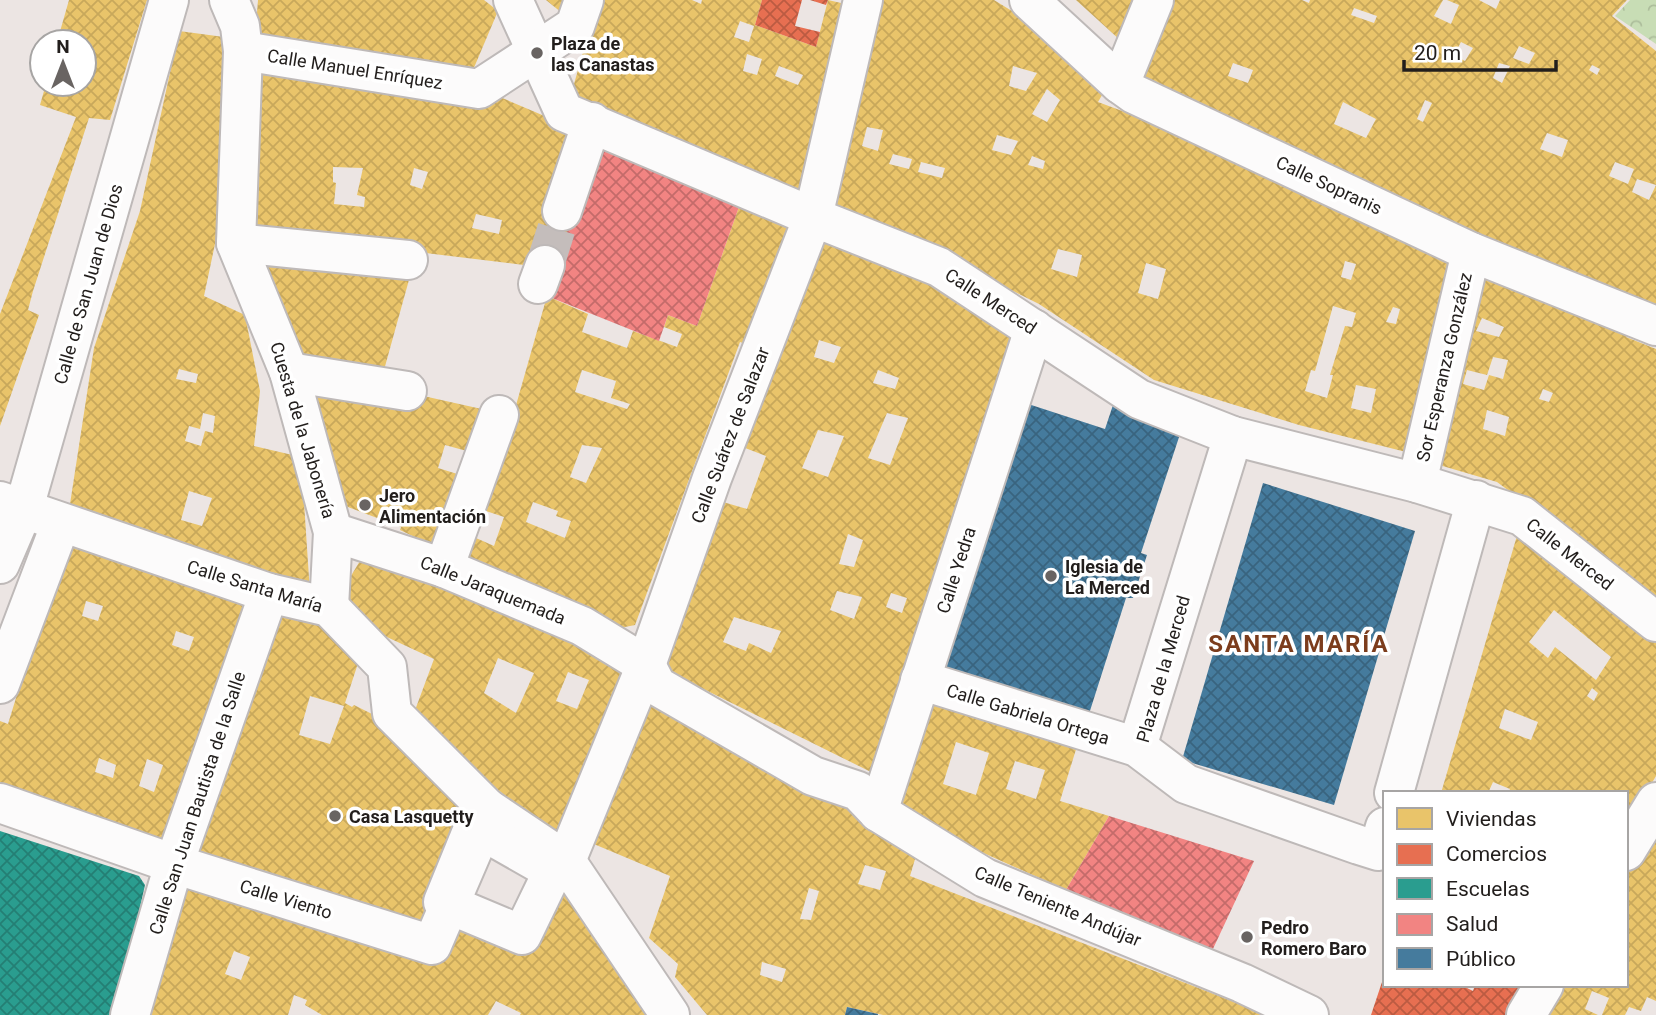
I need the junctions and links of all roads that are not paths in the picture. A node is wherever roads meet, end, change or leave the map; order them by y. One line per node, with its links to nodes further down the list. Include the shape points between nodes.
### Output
1 (169, 0): 25 (street, Calle de San Juan de Dios)
2 (229, 0): 8 (street, Calle Manuel Enríquez, via 240,26)
3 (513, 0): 9 (street)
4 (863, 0): 13 (street, Calle Suárez de Salazar)
5 (1029, 0): 10 (street, Calle Sopranis)
6 (1154, 0): 10 (street)
7 (580, 13): 9 (street)
8 (243, 51): 9 (street, Calle Manuel Enríquez, via 479,89); 14 (street, Cuesta de la Jabonería)
9 (537, 51): 11 (street)
10 (1120, 84): 15 (street, Calle Sopranis)
11 (578, 117): 12 (street); 13 (street, Calle Merced)
12 (562, 211)
13 (813, 217): 18 (street, Calle Merced, via 939,267); 33 (street, Calle Suárez de Salazar)
14 (236, 243): 16 (street); 19 (street, Cuesta de la Jabonería)
15 (1472, 252): 17 (street, Calle Sopranis); 23 (street, Sor Esperanza González)
16 (408, 260)
17 (1656, 326)
18 (1034, 329): 22 (street, Calle Merced, via 1139,399); 34 (street, Calle Yedra)
19 (289, 372): 20 (street); 27 (street, Cuesta de la Jabonería)
20 (407, 391)
21 (499, 415): 29 (street)
22 (1234, 436): 23 (street, Calle Merced); 36 (street, Plaza de la Merced)
23 (1417, 483): 24 (street)
24 (1476, 500): 32 (street, Calle Merced, via 1522,516); 37 (street)
25 (12, 504): 26 (street, Calle Santa María); 28 (street, Calle de San Juan de Dios)
26 (61, 523): 30 (street, Calle Santa María); 35 (street)
27 (333, 532): 29 (street, Calle Jaraquemada); 31 (street, Cuesta de la Jabonería)
28 (0, 564)
29 (444, 568): 33 (street, Calle Jaraquemada, via 582,626)
30 (268, 593): 31 (street, Calle Santa María); 45 (street, Calle San Juan Bautista de la Salle)
31 (329, 607): 41 (street, Calle Santa María, via 387,667 392,713)
32 (1656, 621)
33 (646, 665): 40 (street, Calle Teniente Andújar, via 657,685 813,776 858,791); 44 (street, Calle Suárez de Salazar)
34 (920, 680): 36 (street, Calle Gabriela Ortega); 40 (street, Calle Yedra)
35 (0, 684)
36 (1137, 747): 42 (street, Plaza de la Merced, via 1186,783 1359,845 1378,851)
37 (1395, 791)
38 (0, 803): 45 (street, Calle Viento)
39 (1656, 803): 43 (street)
40 (878, 812): 50 (street, Calle Teniente Andújar, via 985,878)
41 (484, 819): 44 (street, Calle Santa María); 46 (street, via 474,826 443,902); 46 (street, via 553,871 522,935)
42 (1383, 834)
43 (1628, 848)
44 (566, 861): 49 (street, Calle Santa María)
45 (174, 864): 46 (street, Calle Viento, via 432,945); 48 (street, Calle San Juan Bautista de la Salle)
46 (449, 904)
47 (1543, 987): 51 (street)
48 (130, 1015)
49 (670, 1015)
50 (1309, 1015)
51 (1526, 1015)

